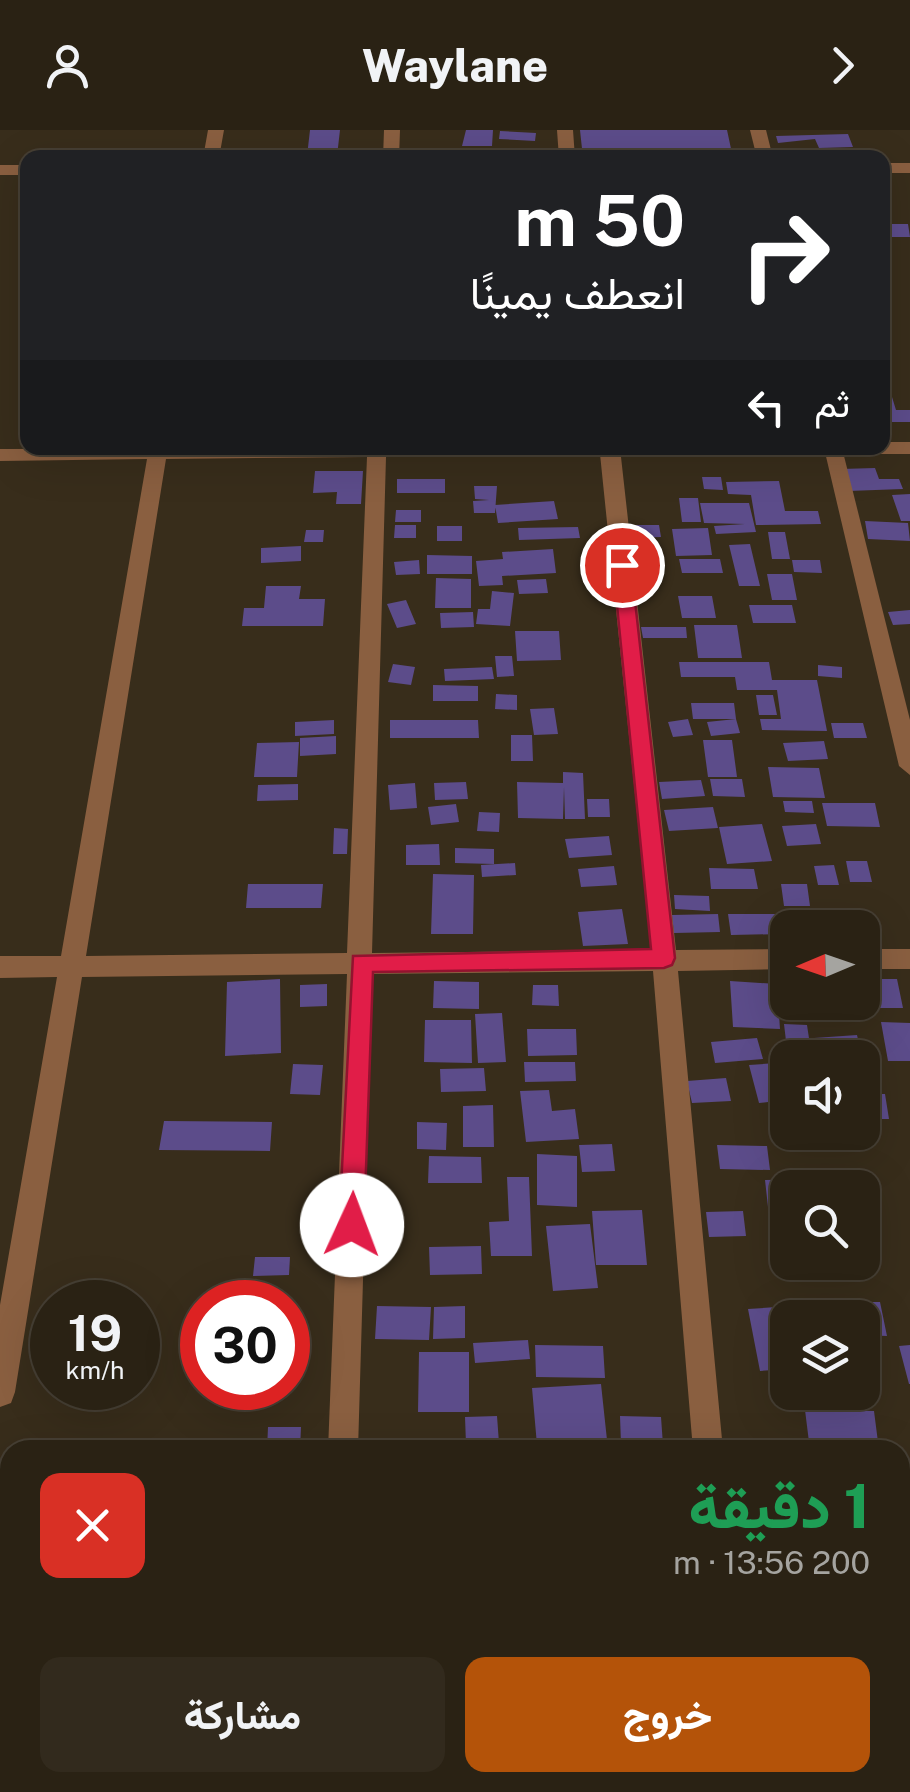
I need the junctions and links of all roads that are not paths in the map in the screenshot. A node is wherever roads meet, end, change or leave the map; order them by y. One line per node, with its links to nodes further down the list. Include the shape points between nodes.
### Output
1 (157, 455): 11 (street)
2 (377, 455): 10 (street)
3 (611, 455): 6 (street)
4 (835, 455): 5 (street)
5 (910, 766)
6 (664, 958): 7 (street); 10 (street); 15 (street)
7 (770, 958)
8 (880, 959): 9 (street)
9 (910, 959)
10 (362, 963): 11 (street); 14 (street)
11 (72, 966): 12 (street); 13 (street)
12 (0, 967)
13 (0, 1392)
14 (343, 1440)
15 (707, 1440)

